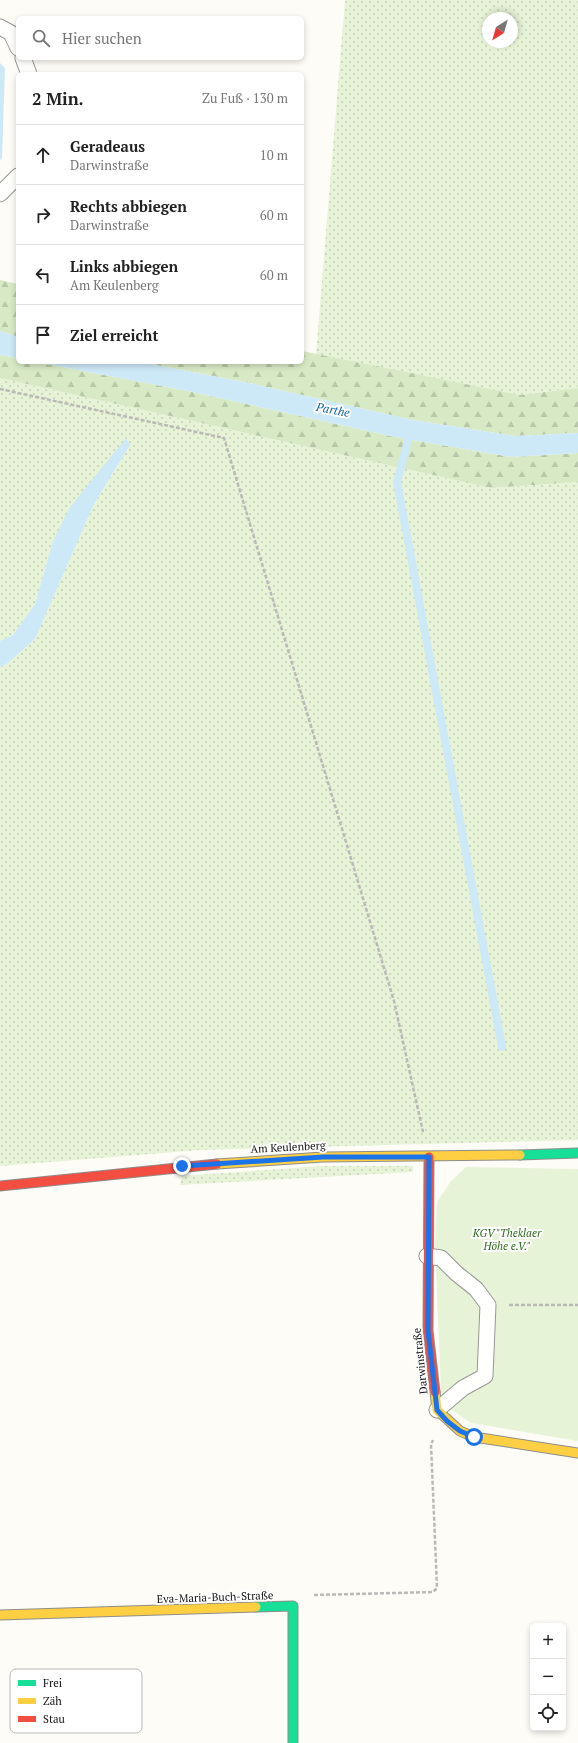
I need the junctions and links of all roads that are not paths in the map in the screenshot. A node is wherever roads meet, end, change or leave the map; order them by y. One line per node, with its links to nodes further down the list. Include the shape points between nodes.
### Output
1 (0, 27): 2 (lane, via 11,33)
2 (16, 44)
3 (23, 60): 4 (lane)
4 (28, 72)
5 (16, 178): 6 (lane)
6 (0, 194)
7 (578, 1154): 8 (street, Am Keulenberg)
8 (429, 1157): 9 (street, Am Keulenberg, via 323,1157 198,1165); 10 (street, Darwinstraße)
9 (0, 1186)
10 (427, 1256): 11 (street, Darwinstraße, via 428,1331); 11 (lane, via 441,1258 476,1289 488,1305 485,1376 463,1388)
11 (437, 1410): 12 (street, via 460,1431 474,1437)
12 (578, 1453)
13 (0, 1615): 14 (street, Eva-Maria-Buch-Straße, via 293,1606)
14 (293, 1743)

